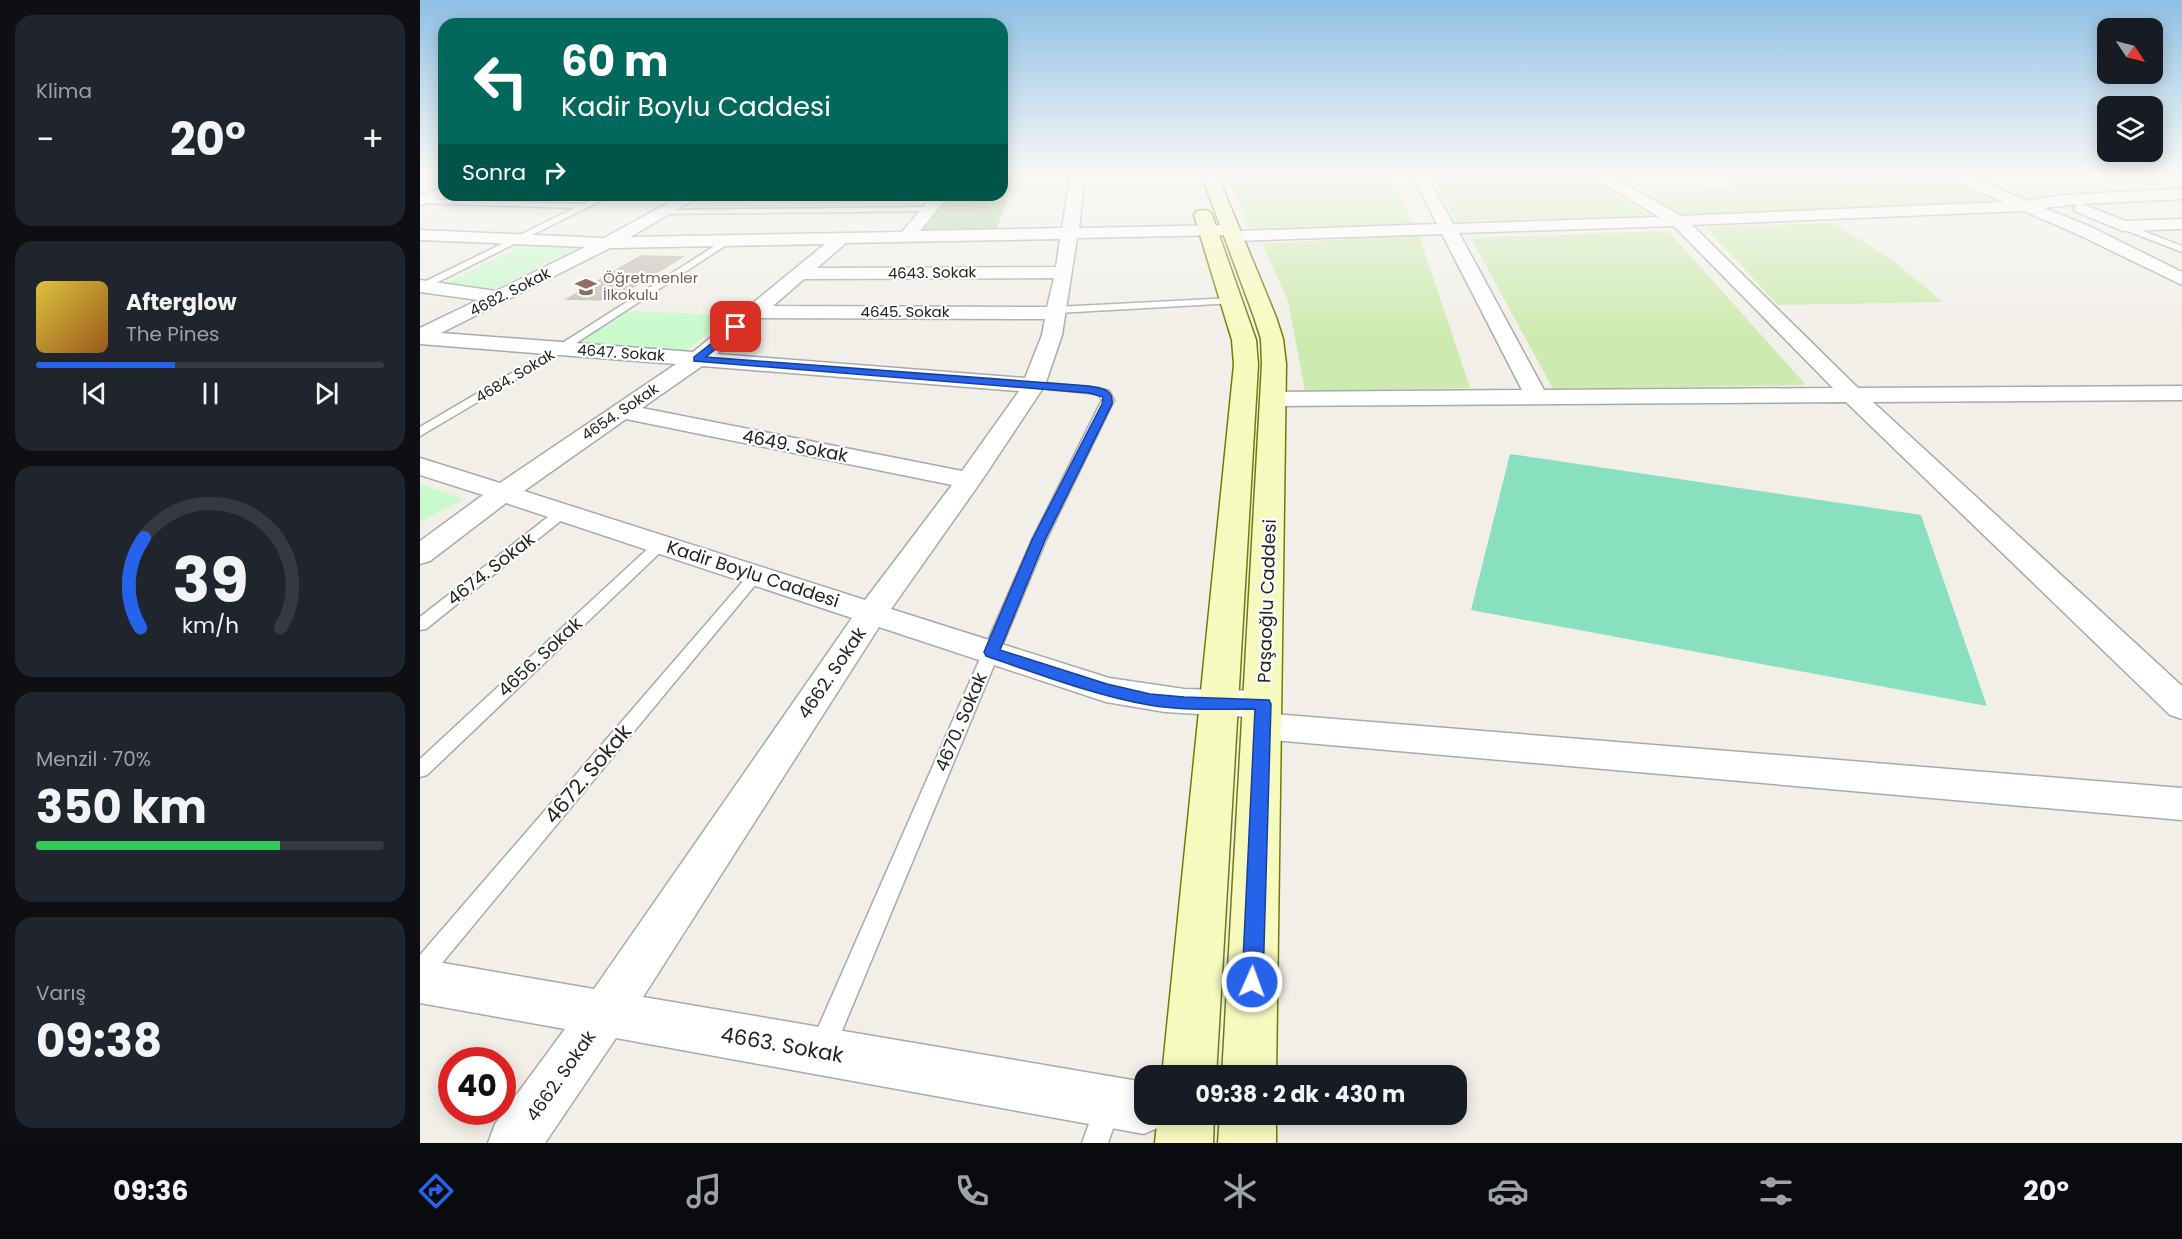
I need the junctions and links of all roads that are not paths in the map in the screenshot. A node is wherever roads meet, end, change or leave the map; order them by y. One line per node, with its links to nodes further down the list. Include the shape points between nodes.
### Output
1 (543, 227): 17 (lane)
2 (635, 227): 19 (street, 4682. Sokak)
3 (914, 227): 15 (street)
4 (1071, 227): 12 (street, 4662. Sokak)
5 (1221, 227): 13 (street, Paşaoğlu Caddesi)
6 (1223, 227): 13 (street, Paşaoğlu Caddesi)
7 (1467, 227): 11 (street)
8 (1685, 227): 34 (street)
9 (2080, 227): 23 (street)
10 (2126, 227): 20 (lane)
11 (1448, 228): 13 (street); 36 (street)
12 (1070, 232): 13 (street); 15 (street); 21 (street, 4662. Sokak)
13 (1224, 232): 26 (street, Paşaoğlu Caddesi); 37 (street, Paşaoğlu Caddesi, via 1272,339)
14 (420, 235): 17 (street)
15 (907, 236): 16 (street)
16 (842, 238): 18 (street); 22 (street, 4654. Sokak)
17 (518, 240): 19 (street); 24 (lane)
18 (730, 240): 19 (street); 30 (lane, 4684. Sokak)
19 (606, 243): 25 (street, 4682. Sokak)
20 (2182, 249)
21 (1064, 272): 22 (street, 4643. Sokak); 27 (street, 4662. Sokak)
22 (799, 274): 28 (street, 4654. Sokak)
23 (2182, 279)
24 (422, 286): 25 (street)
25 (500, 297): 29 (street, 4682. Sokak)
26 (1232, 301): 27 (lane, 4645. Sokak); 50 (street, Paşaoğlu Caddesi, via 1244,340 1246,365)
27 (1056, 311): 28 (street, 4645. Sokak); 32 (street, 4662. Sokak, via 1052,335)
28 (754, 312): 31 (street, 4654. Sokak)
29 (420, 337): 30 (street, 4647. Sokak)
30 (560, 348): 31 (street, 4647. Sokak); 39 (lane, 4684. Sokak)
31 (697, 359): 32 (street, 4647. Sokak); 38 (street, 4654. Sokak)
32 (1034, 385): 35 (lane, 4647. Sokak, via 1099,391); 41 (street, 4662. Sokak)
33 (2182, 393): 34 (street)
34 (1852, 395): 36 (street); 51 (street)
35 (1108, 396): 49 (lane, 4670. Sokak)
36 (1537, 398): 37 (street)
37 (1274, 399): 52 (street, Paşaoğlu Caddesi)
38 (621, 411): 41 (street, 4649. Sokak); 42 (street, 4654. Sokak)
39 (420, 432)
40 (420, 466): 42 (street, Kadir Boylu Caddesi)
41 (969, 480): 47 (street, 4662. Sokak)
42 (503, 493): 43 (street, Kadir Boylu Caddesi); 45 (street, 4654. Sokak)
43 (563, 512): 44 (street, Kadir Boylu Caddesi); 48 (lane, 4674. Sokak)
44 (661, 544): 46 (street, Kadir Boylu Caddesi); 53 (lane, 4656. Sokak)
45 (420, 555)
46 (756, 576): 47 (street, Kadir Boylu Caddesi); 55 (lane, 4672. Sokak)
47 (872, 613): 49 (street, Kadir Boylu Caddesi); 57 (street, 4662. Sokak)
48 (420, 625)
49 (991, 652): 50 (street, Kadir Boylu Caddesi, via 1117,692 1150,699); 58 (lane, 4670. Sokak)
50 (1219, 704): 52 (street, Kadir Boylu Caddesi); 59 (street, Paşaoğlu Caddesi)
51 (2182, 706)
52 (1263, 715): 54 (street, Kadir Boylu Caddesi); 60 (street, Paşaoğlu Caddesi)
53 (420, 770)
54 (2182, 804)
55 (420, 972)
56 (420, 981): 57 (street, 4663. Sokak)
57 (605, 1014): 58 (street, 4663. Sokak); 63 (street, 4662. Sokak)
58 (820, 1052): 61 (street, 4663. Sokak)
59 (1166, 1065)
60 (1249, 1065)
61 (1134, 1110)
62 (1247, 1125): 64 (street)
63 (514, 1143)
64 (1246, 1143)

